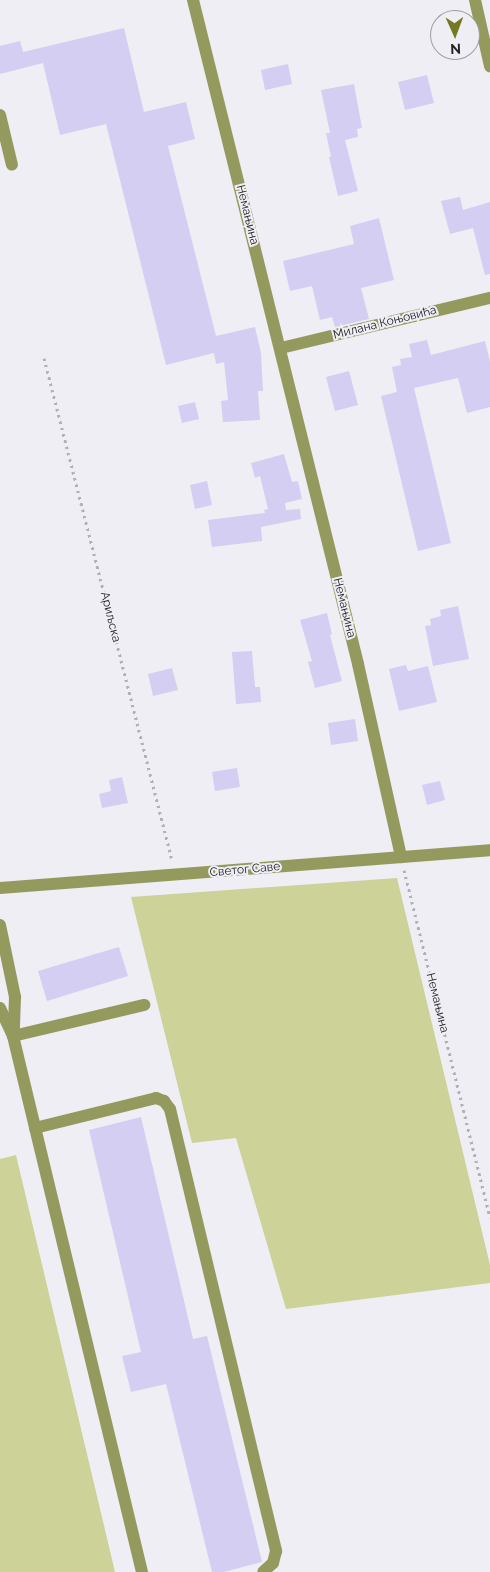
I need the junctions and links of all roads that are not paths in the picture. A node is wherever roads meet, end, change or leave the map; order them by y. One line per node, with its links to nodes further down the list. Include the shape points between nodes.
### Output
1 (193, 0): 7 (street, Немањина)
2 (475, 0): 3 (street)
3 (490, 66)
4 (0, 115): 5 (street)
5 (12, 165)
6 (490, 298): 7 (street, Милана Коњовића)
7 (281, 348): 9 (street, Немањина, via 358,664)
8 (490, 850): 9 (street, Светог Саве)
9 (400, 857): 10 (street, Светог Саве)
10 (0, 888)
11 (0, 925): 14 (street, via 15,997)
12 (144, 1005): 14 (street)
13 (0, 1008): 14 (street)
14 (14, 1036): 15 (street)
15 (35, 1128): 16 (street); 17 (street, via 156,1098 164,1101 170,1109 276,1552 273,1563)
16 (142, 1572)
17 (263, 1572)

